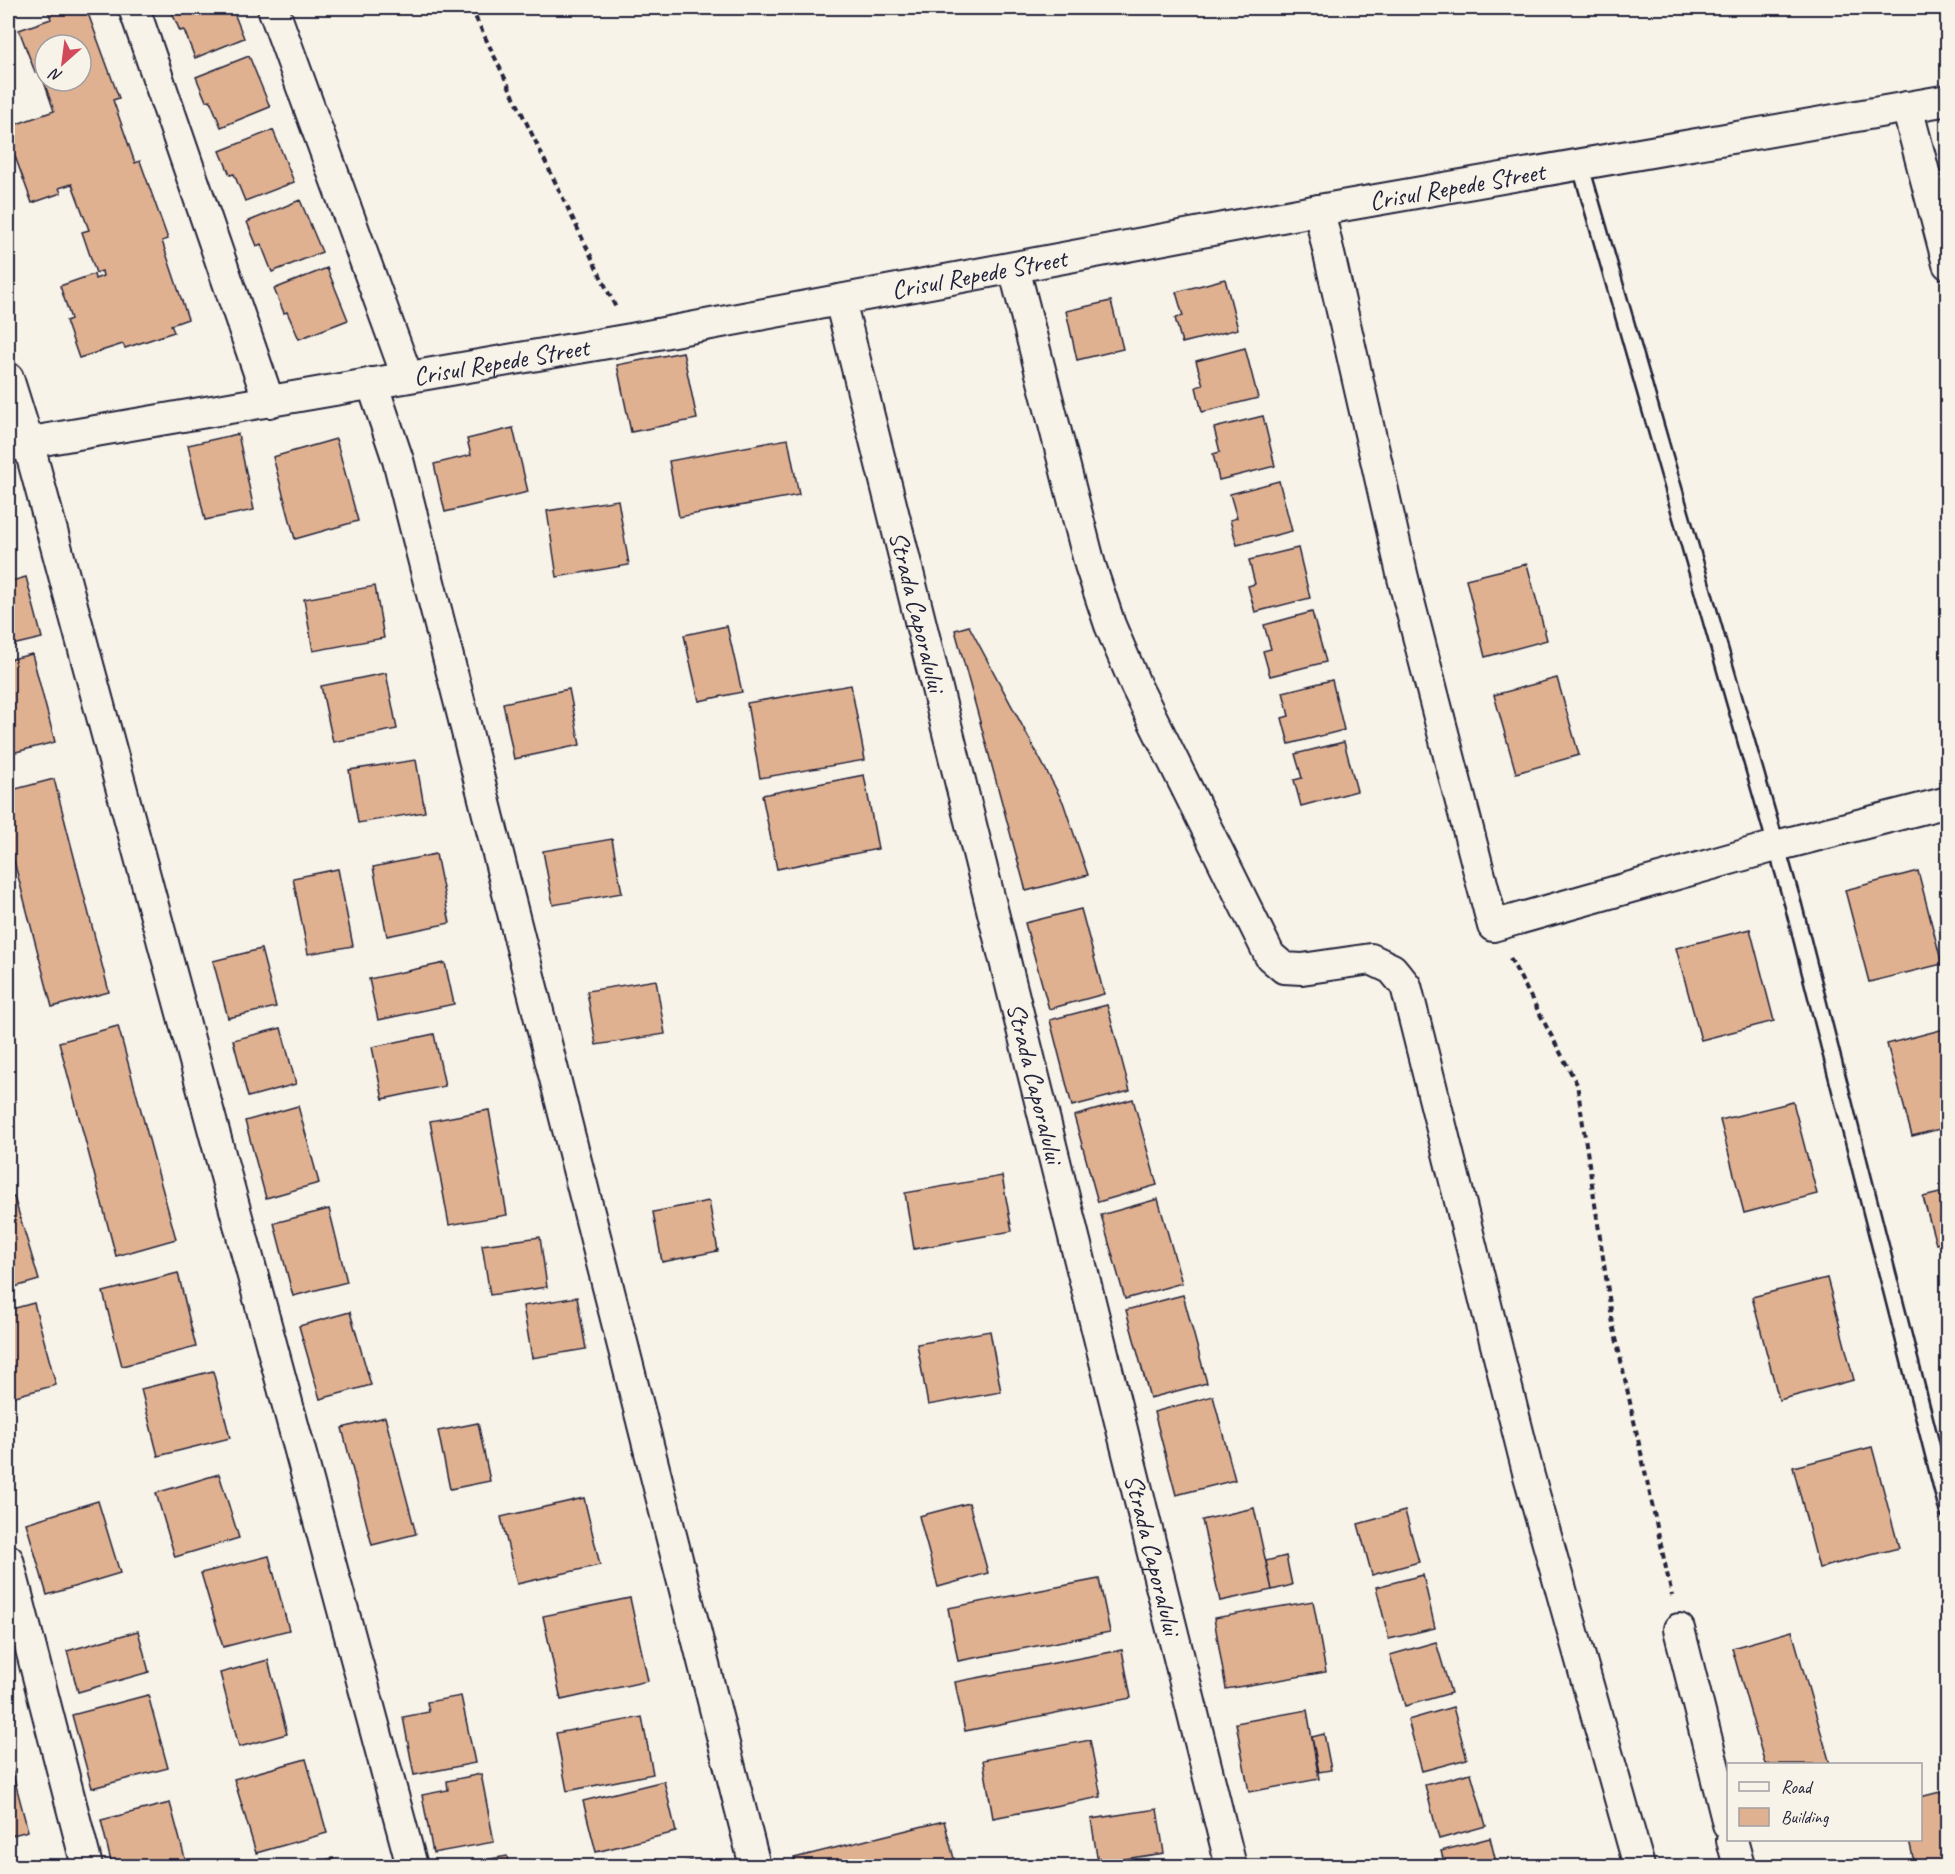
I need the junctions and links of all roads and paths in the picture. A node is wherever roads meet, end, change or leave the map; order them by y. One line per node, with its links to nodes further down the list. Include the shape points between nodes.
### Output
1 (134, 8): 15 (street)
2 (273, 8): 12 (street)
3 (471, 8): 11 (path)
4 (1947, 100): 5 (street, Crisul Repede Street)
5 (1907, 107): 6 (street, Crisul Repede Street); 8 (street)
6 (1580, 164): 7 (street, Crisul Repede Street); 18 (lane)
7 (1319, 210): 9 (street, Crisul Repede Street); 19 (street, via 1403,578)
8 (1947, 264)
9 (1014, 268): 10 (street, Crisul Repede Street); 29 (street, via 1090,565 1110,625 1136,686 1270,956 1284,968 1302,969 1371,959 1392,969 1406,986 1529,1476)
10 (840, 300): 11 (street, Crisul Repede Street); 28 (street, Strada Caporalului)
11 (631, 339): 12 (street, Crisul Repede Street)
12 (407, 376): 14 (street, Crisul Repede Street)
13 (8, 378): 16 (street)
14 (372, 383): 15 (street, Crisul Repede Street); 27 (street, via 398,460)
15 (269, 402): 16 (street, Crisul Repede Street)
16 (18, 444): 26 (street)
17 (1947, 802): 18 (street)
18 (1776, 846): 19 (street); 20 (lane)
19 (1493, 926): 22 (path, via 1577,1084 1613,1324)
20 (1947, 1511)
21 (8, 1560): 25 (street)
22 (1679, 1629): 23 (street)
23 (1727, 1820)
24 (1733, 1841): 30 (street)
25 (87, 1866)
26 (412, 1866)
27 (755, 1866)
28 (1231, 1866)
29 (1639, 1866)
30 (1739, 1866)

